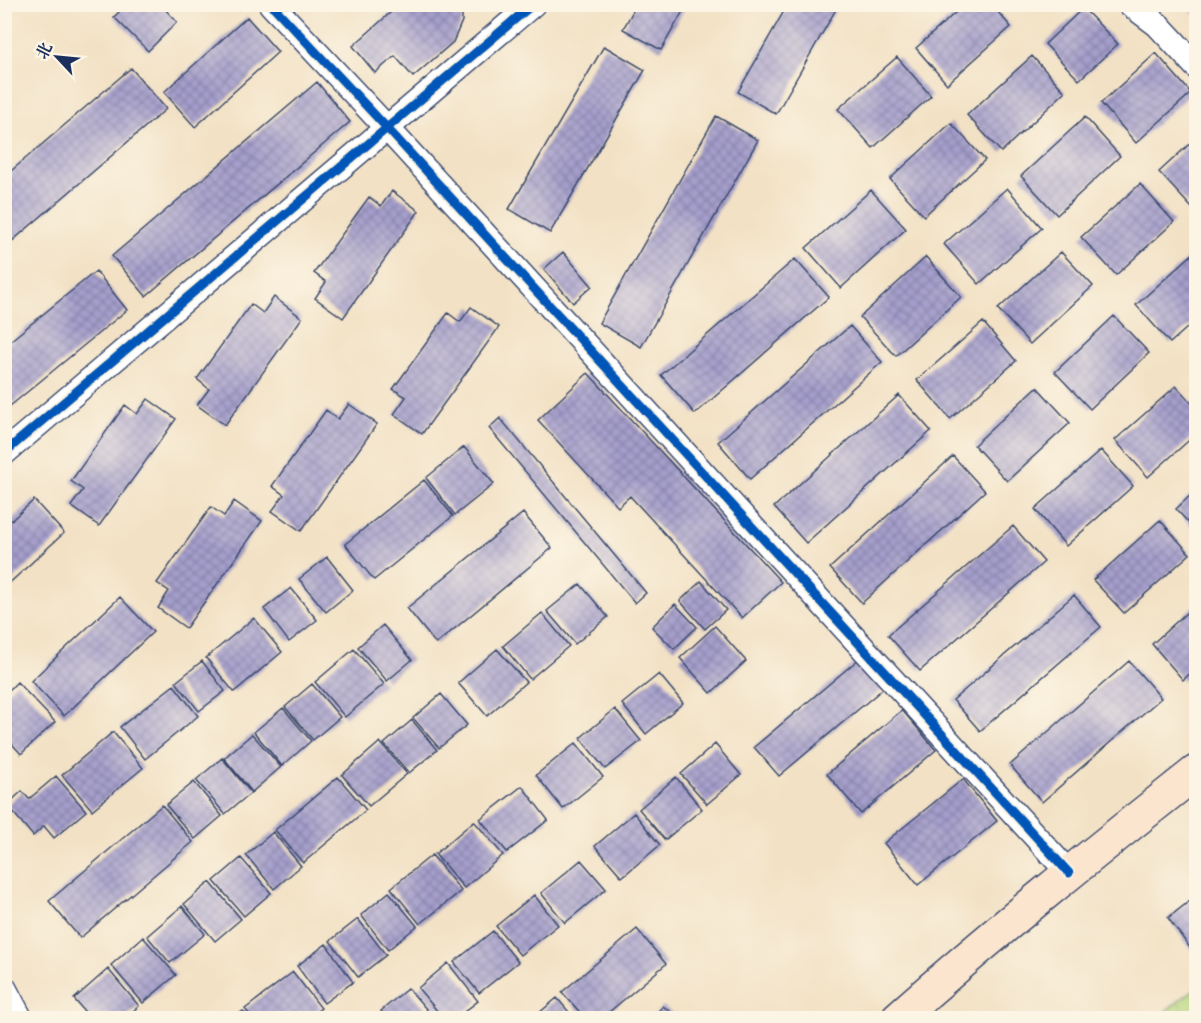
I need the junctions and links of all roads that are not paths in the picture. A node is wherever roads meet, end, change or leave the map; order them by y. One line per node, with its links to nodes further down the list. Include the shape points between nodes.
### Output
1 (271, 4): 5 (street)
2 (532, 4): 5 (street)
3 (1130, 4): 4 (street, via 1158,25)
4 (1197, 66)
5 (387, 128): 6 (street); 8 (street)
6 (4, 453)
7 (1197, 772): 8 (street)
8 (1069, 873): 11 (street)
9 (4, 988): 10 (street)
10 (20, 1018)
11 (898, 1018)

